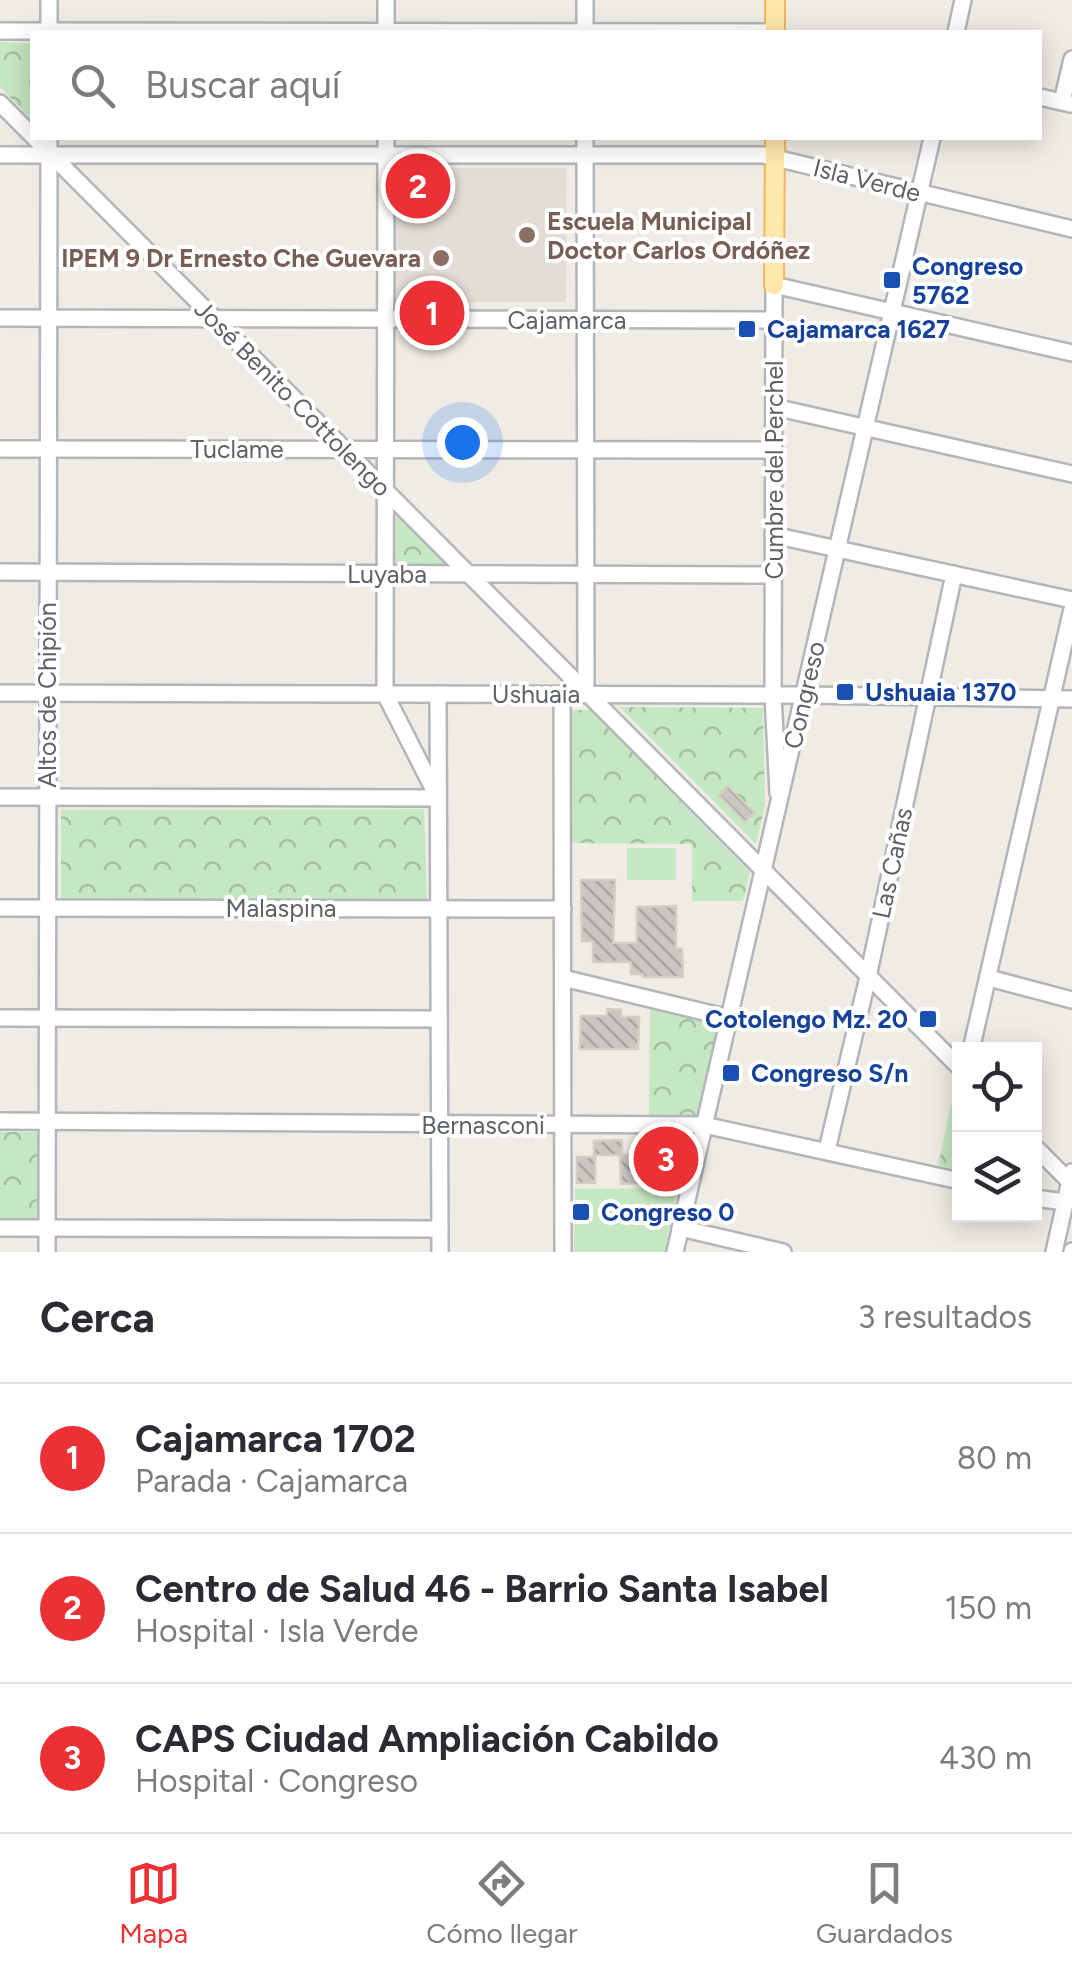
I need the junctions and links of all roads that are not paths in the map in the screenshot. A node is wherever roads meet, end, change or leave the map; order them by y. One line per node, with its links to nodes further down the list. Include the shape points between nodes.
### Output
1 (49, 0): 7 (street)
2 (386, 0): 8 (street)
3 (584, 0): 9 (street)
4 (775, 0): 10 (main road)
5 (962, 0): 11 (street)
6 (0, 30): 12 (street)
7 (49, 30)
8 (386, 30)
9 (584, 30)
10 (775, 30)
11 (956, 30)
12 (30, 31)
13 (1072, 58): 16 (street)
14 (1042, 98): 16 (street)
15 (0, 103): 17 (street, José Benito Cottolengo)
16 (1067, 104)
17 (30, 135)
18 (35, 140): 25 (street, José Benito Cottolengo)
19 (49, 140): 25 (street, Altos de Chipión)
20 (386, 140): 26 (street)
21 (584, 140): 27 (street)
22 (775, 140): 28 (main road, Cumbre del Perchel)
23 (932, 140): 29 (street, Congreso)
24 (0, 155): 25 (street, Isla Verde)
25 (49, 155): 26 (street, Isla Verde); 34 (street, Altos de Chipión); 35 (street, José Benito Cottolengo)
26 (386, 156): 27 (street, Isla Verde); 36 (street)
27 (584, 156): 28 (street, Isla Verde); 37 (street)
28 (775, 158): 29 (street, Isla Verde); 31 (main road, Cumbre del Perchel)
29 (919, 193): 30 (street, Isla Verde); 32 (street, Congreso)
30 (1072, 229)
31 (774, 284): 32 (street); 38 (street, Cumbre del Perchel)
32 (894, 312): 39 (street); 41 (street, Congreso)
33 (0, 318): 34 (street, Cajamarca)
34 (48, 318): 35 (street, Cajamarca); 43 (street, Altos de Chipión)
35 (215, 318): 36 (street, Cajamarca); 44 (street, José Benito Cottolengo)
36 (386, 319): 37 (street, Cajamarca); 45 (street)
37 (585, 320): 38 (street, Cajamarca); 46 (street)
38 (774, 320): 40 (street, Cumbre del Perchel)
39 (1072, 353)
40 (774, 408): 41 (street); 47 (street, Cumbre del Perchel)
41 (866, 428): 48 (street); 51 (street, Congreso)
42 (0, 448): 43 (street, Tuclame)
43 (48, 449): 44 (street, Tuclame); 53 (street, Altos de Chipión)
44 (344, 450): 45 (street, Tuclame); 49 (street, José Benito Cottolengo)
45 (385, 450): 46 (street, Tuclame); 49 (street)
46 (586, 450): 47 (street, Tuclame); 56 (street)
47 (774, 450): 50 (street, Cumbre del Perchel)
48 (1072, 474)
49 (385, 491): 54 (street); 55 (street, José Benito Cottolengo)
50 (773, 536): 51 (street); 57 (street, Cumbre del Perchel)
51 (838, 549): 58 (street); 68 (street, Congreso)
52 (0, 572): 53 (street, Luyaba)
53 (47, 572): 54 (street, Luyaba); 62 (street, Altos de Chipión)
54 (385, 574): 55 (street, Luyaba); 63 (street)
55 (468, 574): 56 (street, Luyaba); 66 (street, José Benito Cottolengo)
56 (586, 574): 57 (street, Luyaba); 66 (street)
57 (773, 574): 67 (street, Cumbre del Perchel)
58 (954, 574): 59 (street); 69 (street, Las Cañas)
59 (1072, 600)
60 (1072, 609): 70 (street)
61 (0, 693): 62 (street, Ushuaia)
62 (46, 693): 63 (street, Ushuaia); 73 (street, Altos de Chipión)
63 (385, 694): 64 (street, Ushuaia); 74 (street)
64 (438, 694): 65 (street, Ushuaia); 74 (street)
65 (562, 694): 66 (street, Ushuaia); 80 (street)
66 (586, 694): 67 (street, Ushuaia); 76 (street, José Benito Cottolengo)
67 (773, 695): 68 (street, Ushuaia); 75 (street, Cumbre del Perchel)
68 (804, 695): 69 (street, Ushuaia); 75 (street, Congreso)
69 (928, 697): 70 (street, Ushuaia); 81 (street, Las Cañas)
70 (1051, 698): 71 (street, Ushuaia); 83 (street)
71 (1072, 699)
72 (0, 797): 73 (street)
73 (46, 797): 74 (street); 78 (street, Altos de Chipión)
74 (438, 798): 79 (street)
75 (779, 802): 76 (street, Congreso)
76 (763, 871): 81 (street, José Benito Cottolengo); 87 (street, Congreso)
77 (0, 908): 78 (street, Malaspina)
78 (47, 908): 79 (street, Malaspina); 86 (street, Altos de Chipión)
79 (439, 908): 80 (street, Malaspina); 88 (street)
80 (562, 908): 82 (street)
81 (868, 977): 90 (street, José Benito Cottolengo); 96 (street, Las Cañas)
82 (562, 978): 87 (street); 93 (street)
83 (988, 978): 84 (street); 89 (street)
84 (1072, 1000)
85 (0, 1018): 86 (street)
86 (47, 1018): 88 (street); 92 (street, Altos de Chipión)
87 (729, 1018): 94 (street, Congreso)
88 (439, 1019): 95 (street)
89 (973, 1042)
90 (952, 1060)
91 (0, 1121): 92 (street, Bernasconi)
92 (47, 1121): 95 (street, Bernasconi); 103 (street, Altos de Chipión)
93 (563, 1125): 94 (street, Bernasconi); 95 (street, Bernasconi); 109 (street)
94 (704, 1125): 96 (street, Bernasconi); 104 (street, Congreso)
95 (440, 1126): 105 (street)
96 (826, 1150): 98 (street, Bernasconi)
97 (1042, 1155): 99 (street)
98 (952, 1179)
99 (1070, 1187): 100 (street); 101 (street)
100 (1042, 1196)
101 (1061, 1222): 106 (street); 112 (street)
102 (0, 1228): 103 (street)
103 (47, 1228): 105 (street); 107 (street, Altos de Chipión)
104 (680, 1228): 110 (street, Congreso); 111 (street)
105 (440, 1229): 108 (street)
106 (1072, 1237)
107 (47, 1252)
108 (440, 1252)
109 (563, 1252)
110 (674, 1252)
111 (783, 1252)
112 (1054, 1252)

